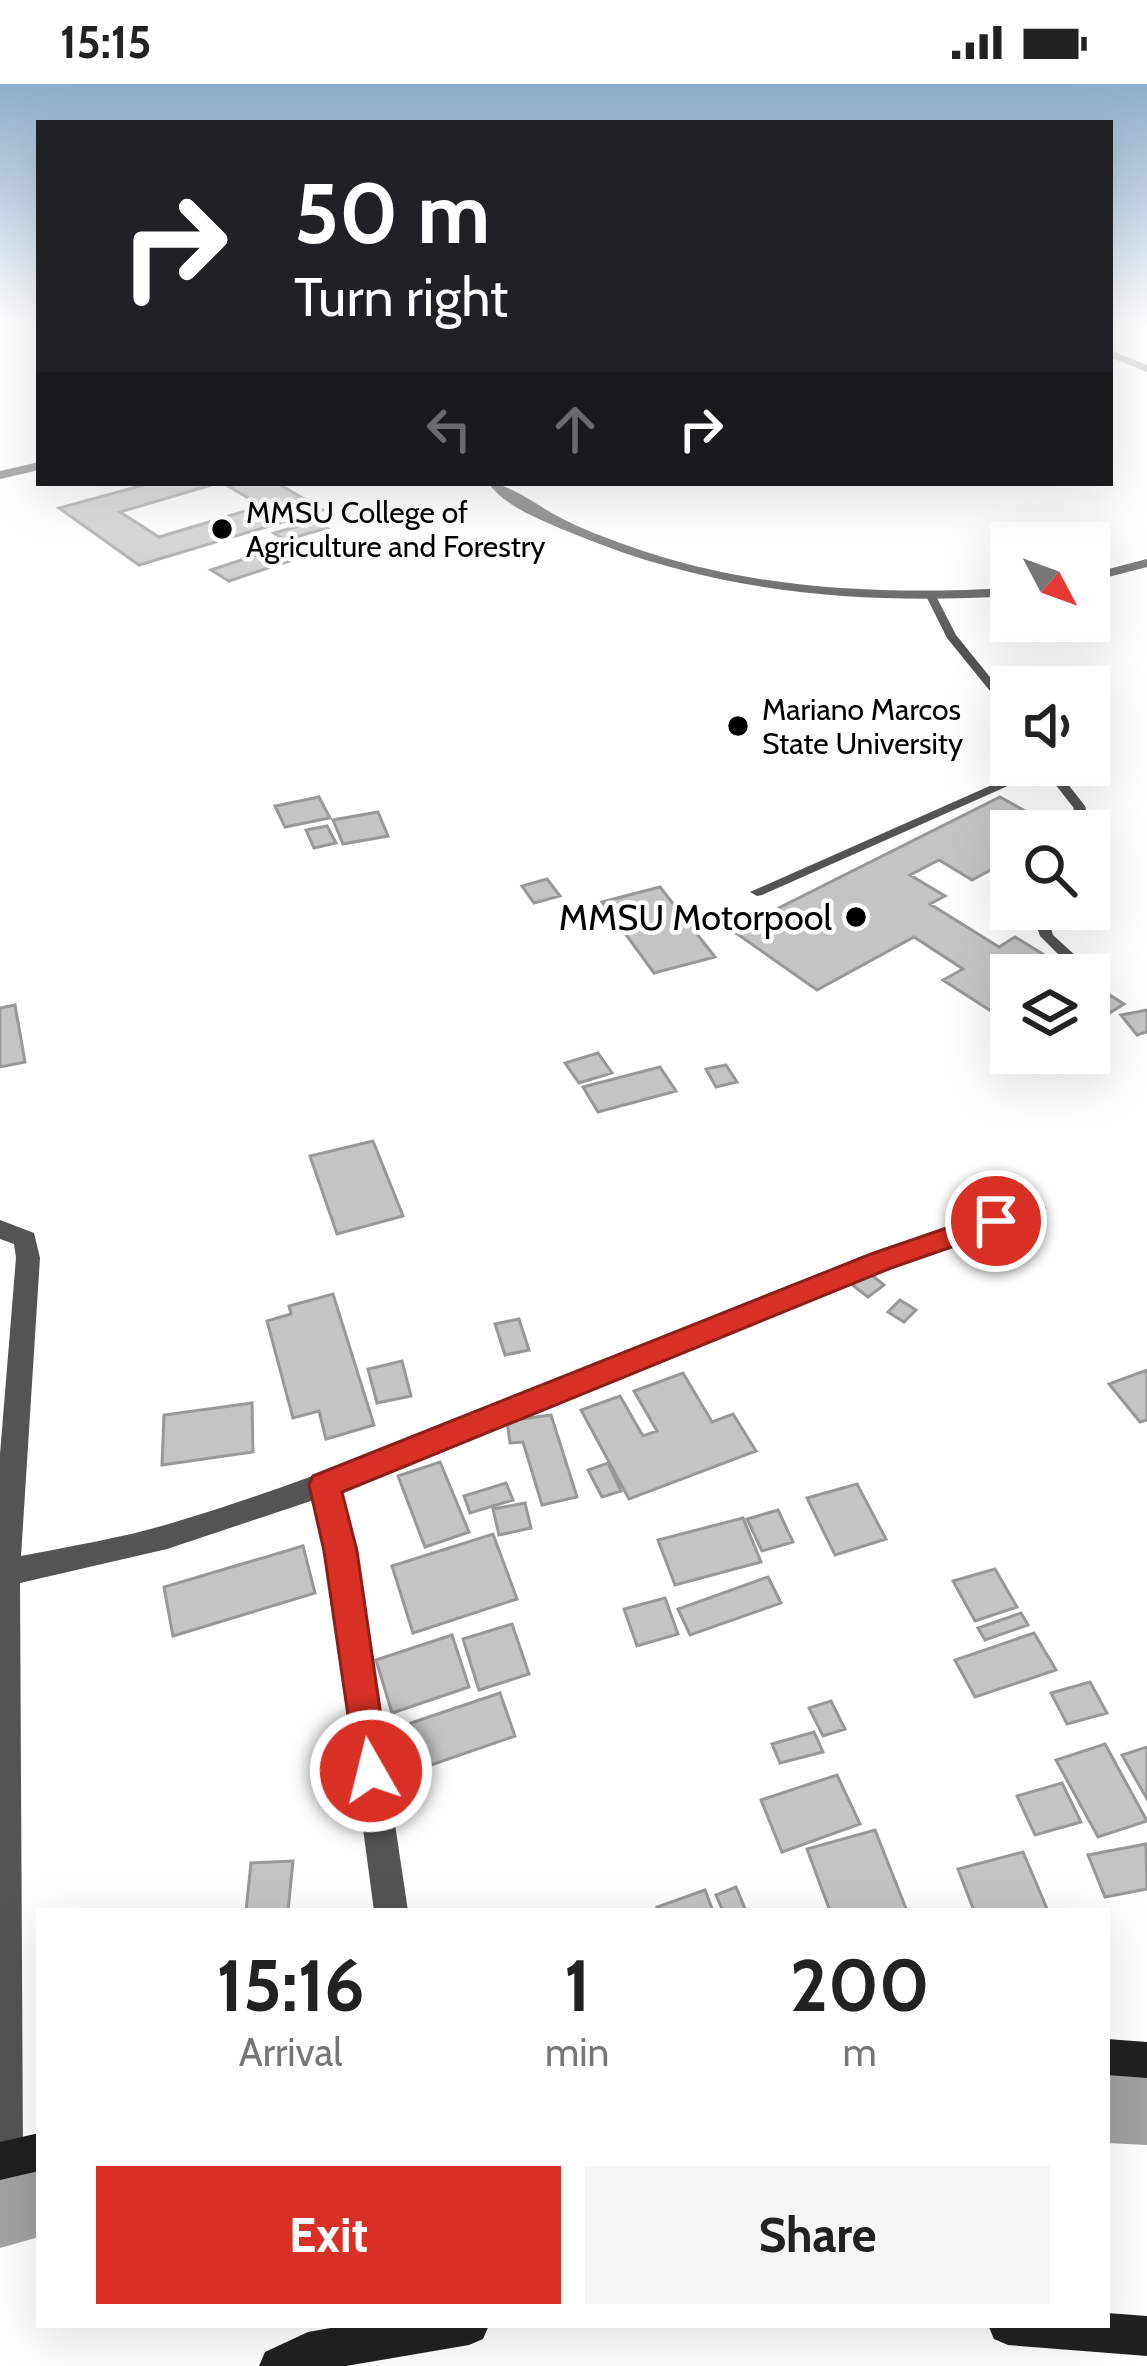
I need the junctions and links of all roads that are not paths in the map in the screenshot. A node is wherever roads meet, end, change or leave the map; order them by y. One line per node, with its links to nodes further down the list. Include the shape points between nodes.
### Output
1 (36, 467): 2 (street)
2 (0, 476)
3 (496, 486): 7 (street, via 565,529 727,580)
4 (1144, 567): 5 (street)
5 (1110, 574)
6 (990, 594): 7 (street)
7 (932, 598): 8 (lane)
8 (990, 684)
9 (999, 786): 10 (lane)
10 (757, 892)
11 (1045, 930): 12 (lane)
12 (1066, 954)
13 (1034, 1208): 15 (street, via 881,1261)
14 (0, 1229): 16 (street, via 25,1239 28,1258)
15 (325, 1485): 16 (street, via 167,1537); 17 (street)
16 (3, 1574): 20 (street)
17 (391, 1908)
18 (1110, 2057): 19 (street)
19 (1147, 2060)
20 (14, 2158)
21 (451, 2328): 24 (street, via 308,2352)
22 (1046, 2328): 23 (street)
23 (1147, 2336)
24 (279, 2366)

